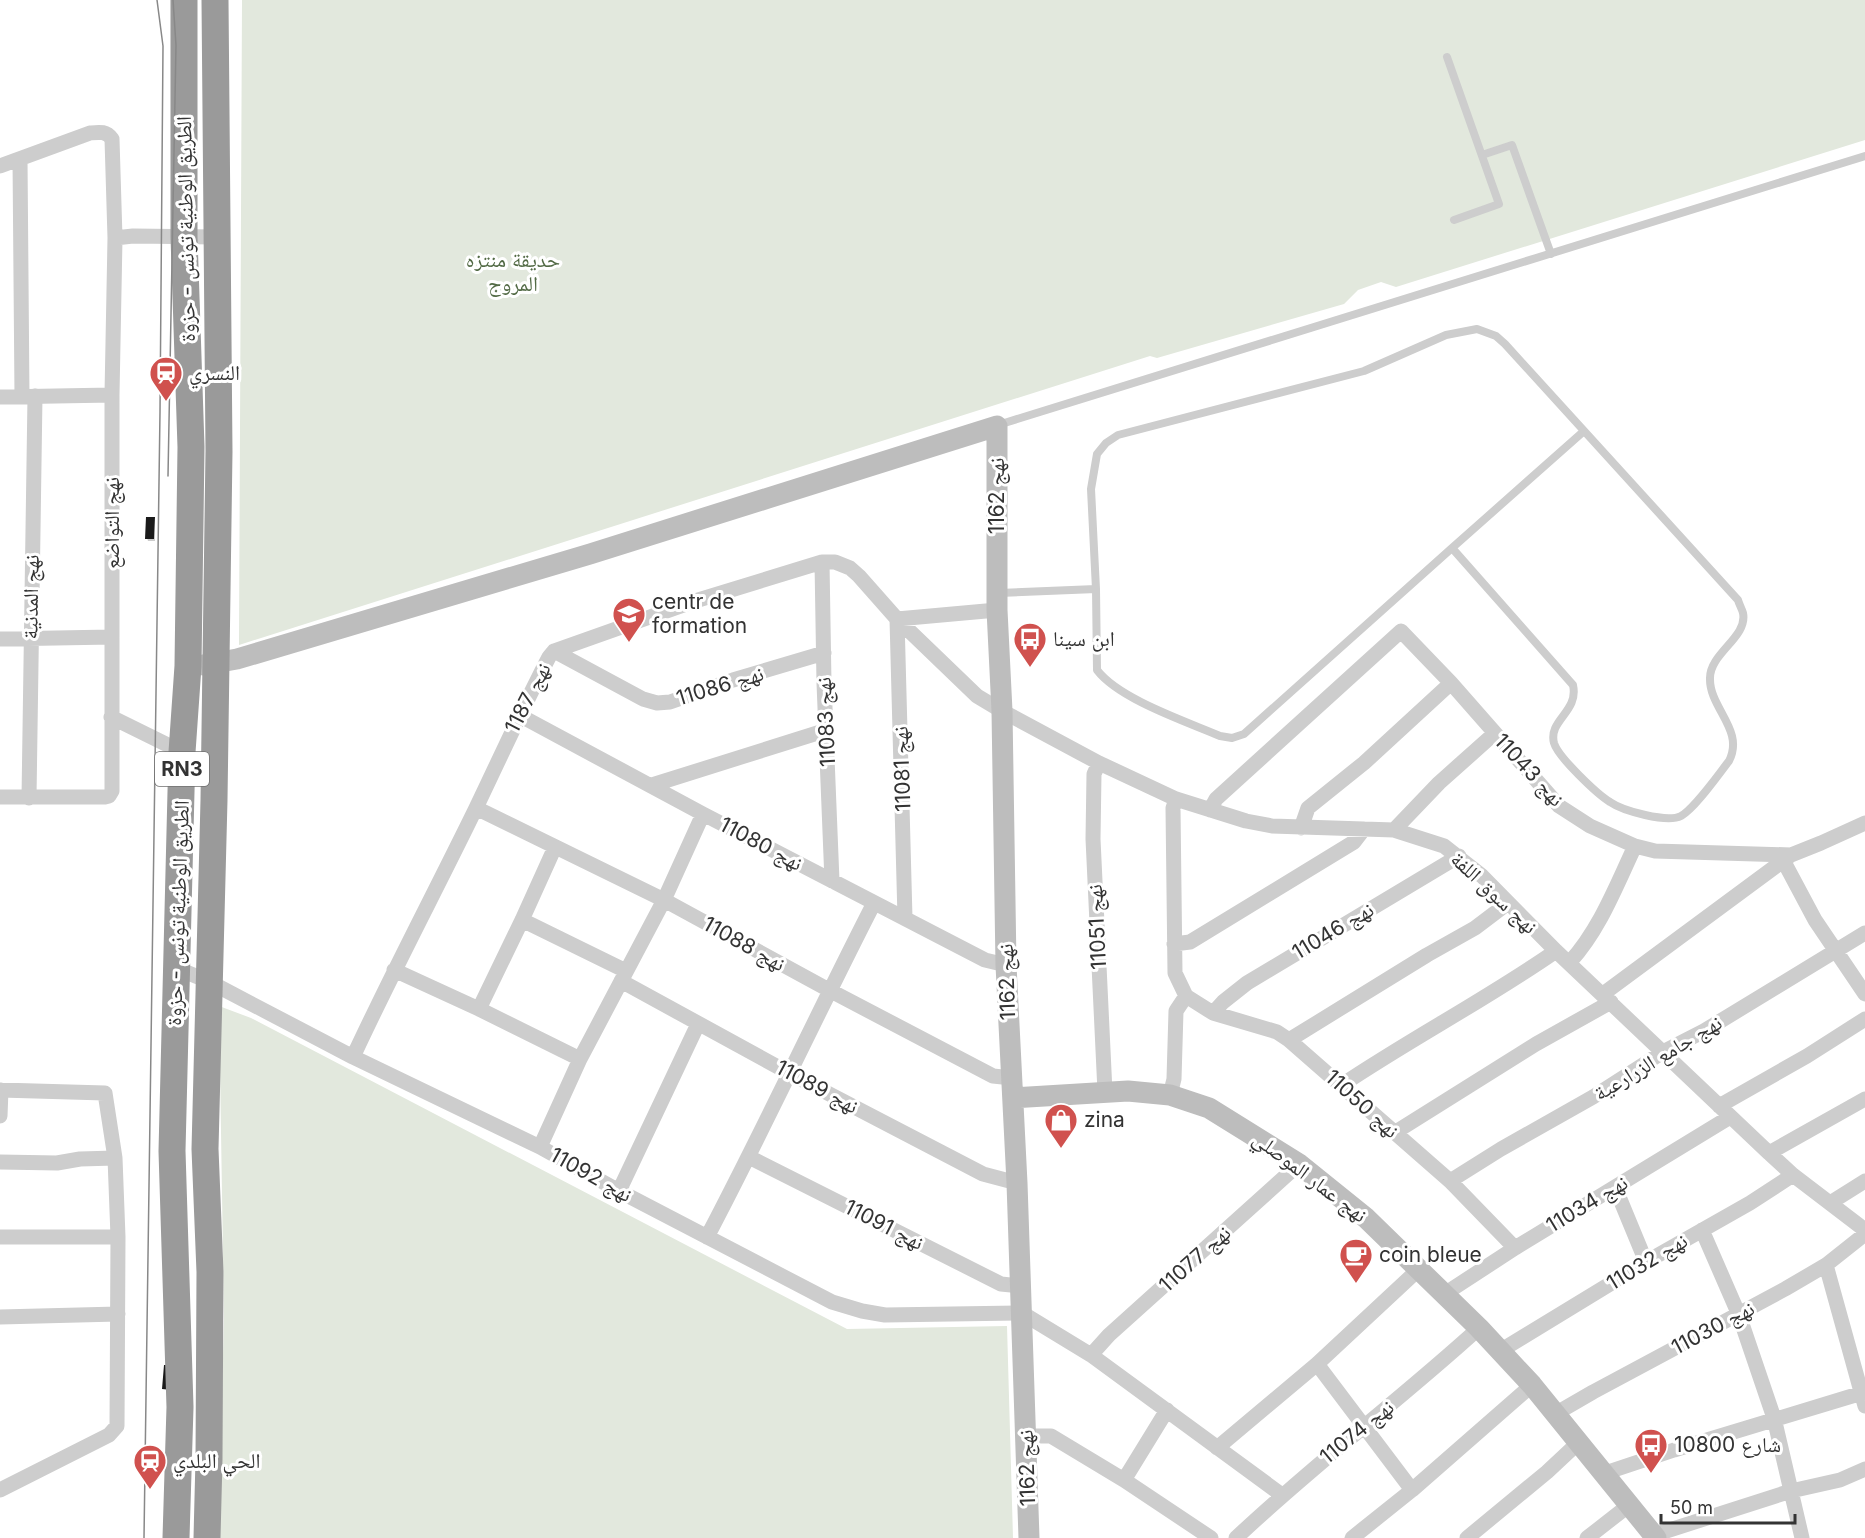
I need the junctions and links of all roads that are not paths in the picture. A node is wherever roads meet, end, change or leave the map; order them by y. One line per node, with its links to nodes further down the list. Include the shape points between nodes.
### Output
1 (184, 0): 9 (highway, الطريق الوطنية تونس - حزوة / RN3)
2 (215, 0): 10 (highway, الطريق الوطنية تونس - حزوة / RN3)
3 (1447, 57): 4 (lane)
4 (1482, 155): 8 (lane, via 1499,204); 12 (lane, via 1512,145)
5 (1865, 156): 12 (lane)
6 (20, 159): 7 (street); 11 (street, نهج التواضع, via 90,133 108,134 112,139); 15 (street, نهج المدنية)
7 (0, 166)
8 (1454, 220)
9 (184, 237): 10 (street); 11 (street); 29 (highway, الطريق الوطنية تونس - حزوة / RN3, via 191,447)
10 (216, 237): 28 (highway, الطريق الوطنية تونس - حزوة / RN3)
11 (115, 238): 13 (street, نهج التواضع)
12 (1551, 254): 16 (lane)
13 (112, 395): 15 (street); 23 (street, نهج التواضع)
14 (0, 397): 15 (street)
15 (28, 397): 25 (street, نهج المدنية)
16 (997, 426): 21 (street, نهج 1162); 28 (street, via 590,554)
17 (1584, 431): 18 (lane); 18 (lane, via 1738,600 1743,614 1741,630 1715,661 1709,675 1713,695 1731,729 1733,754 1688,810 1679,817 1657,817 1612,804 1560,754 1553,735 1574,700 1573,685); 20 (lane, via 1496,336 1477,329 1446,335 1364,371 1118,435 1097,454 1093,468 1090,489)
18 (1452, 548): 20 (lane, via 1244,734 1232,738 1122,692 1104,679 1096,670)
19 (822, 562): 22 (street, via 850,568); 26 (street, نهج 1187, via 695,601); 27 (street, نهج 11083)
20 (1096, 589): 21 (lane)
21 (997, 602): 22 (street); 31 (street, نهج 1162)
22 (897, 620): 31 (street, via 977,696); 57 (street, نهج 11081)
23 (112, 638): 25 (street); 33 (street, نهج التواضع)
24 (0, 639): 25 (street)
25 (30, 639): 40 (street, نهج المدنية)
26 (554, 651): 27 (street, نهج 11086, via 657,703); 32 (street, نهج 1187)
27 (824, 653): 34 (street, نهج 11083)
28 (216, 664): 29 (street); 68 (highway, الطريق الوطنية تونس - حزوة / RN3)
29 (188, 666): 36 (highway, الطريق الوطنية تونس - حزوة / RN3)
30 (1451, 683): 35 (street, نهج 11043); 43 (street, نهج 11043, via 1401,631 1216,799); 46 (street, via 1308,808)
31 (1002, 711): 37 (street, نهج سوق اللفة); 64 (street, نهج 1162)
32 (519, 715): 38 (street, نهج 11080); 42 (street, نهج 1187)
33 (111, 717): 36 (street); 40 (street, نهج التواضع, via 109,796)
34 (827, 730): 38 (street); 53 (street, نهج 11083)
35 (1495, 733): 48 (street); 49 (street, نهج 11043, via 1559,806 1590,826)
36 (182, 752): 65 (highway, الطريق الوطنية تونس - حزوة / RN3)
37 (1099, 763): 41 (street, نهج سوق اللفة); 85 (street, نهج 11051, via 1094,774 1094,839)
38 (652, 785): 44 (street, نهج 11080)
39 (0, 797): 40 (street, نهج التواضع)
40 (29, 798)
41 (1176, 799): 43 (street, نهج سوق اللفة); 60 (street)
42 (476, 808): 50 (street, نهج 11088); 66 (street, نهج 1187)
43 (1210, 810): 46 (street, نهج سوق اللفة, via 1272,826)
44 (703, 814): 53 (street, نهج 11080); 54 (street)
45 (1865, 823): 52 (street, نهج 11043)
46 (1301, 828): 47 (street, نهج سوق اللفة)
47 (1364, 829): 48 (street, نهج سوق اللفة); 60 (street, via 1354,842 1190,942)
48 (1394, 830): 51 (street, نهج سوق اللفة, via 1444,846)
49 (1635, 846): 52 (street, نهج 11043, via 1655,851); 63 (street, via 1595,929)
50 (555, 848): 54 (street, نهج 11088); 58 (street)
51 (1459, 856): 56 (street, نهج سوق اللفة); 74 (street, نهج 11046, via 1247,983)
52 (1787, 857): 61 (street, via 1810,912); 72 (street)
53 (832, 881): 55 (street, نهج 11080)
54 (664, 900): 67 (street); 69 (street, نهج 11088)
55 (874, 903): 57 (street, نهج 11080); 69 (street)
56 (1508, 903): 62 (street, نهج سوق اللفة); 77 (street, via 1475,928)
57 (905, 918): 64 (street, نهج 11080, via 985,960)
58 (522, 920): 67 (street, نهج 11089); 73 (street)
59 (1865, 933): 61 (street, نهج جامع الزرارعية)
60 (1174, 944): 71 (street, via 1175,973)
61 (1837, 950): 70 (street); 78 (street, نهج جامع الزرارعية)
62 (1556, 951): 63 (street, نهج سوق اللفة); 82 (street)
63 (1570, 962): 72 (street, نهج سوق اللفة)
64 (1006, 965): 83 (street, نهج 1162)
65 (176, 968): 68 (street, نهج 11092); 141 (highway, الطريق الوطنية تونس - حزوة / RN3, via 172,1151 180,1407)
66 (394, 970): 73 (street); 79 (street, نهج 1187)
67 (623, 976): 76 (street, نهج 11089); 80 (street)
68 (208, 981): 79 (street, نهج 11092); 142 (highway, الطريق الوطنية تونس - حزوة / RN3)
69 (829, 990): 81 (street); 83 (street, نهج 11088)
70 (1865, 994)
71 (1186, 996): 74 (street, نهج 11050); 86 (street, via 1176,1011)
72 (1607, 998): 78 (street, نهج سوق اللفة); 90 (street)
73 (479, 1009): 80 (street)
74 (1213, 1013): 77 (street, نهج 11050, via 1276,1032)
75 (1865, 1019): 88 (street, نهج 11034)
76 (698, 1024): 81 (street, نهج 11089); 102 (street)
77 (1289, 1040): 82 (street, نهج 11050)
78 (1663, 1052): 88 (street, نهج سوق اللفة); 98 (street, نهج جامع الزرارعية)
79 (353, 1057): 91 (street, نهج 11092)
80 (580, 1059): 91 (street)
81 (789, 1073): 93 (street); 100 (street, نهج 11089, via 983,1174)
82 (1342, 1085): 90 (street, نهج 11050)
83 (1012, 1088): 85 (street, نهج عمار الموصلي); 100 (street, نهج 1162)
84 (1, 1090): 89 (street); 94 (street, via 105,1093)
85 (1104, 1092): 86 (street, نهج عمار الموصلي)
86 (1170, 1095): 96 (street, نهج عمار الموصلي, via 1209,1108)
87 (1865, 1099): 92 (street)
88 (1725, 1111): 92 (street, نهج سوق اللفة); 101 (street, نهج 11034)
89 (0, 1116)
90 (1394, 1132): 98 (street, نهج 11050)
91 (540, 1147): 102 (street, نهج 11092)
92 (1769, 1154): 97 (street, نهج سوق اللفة)
93 (749, 1157): 107 (street); 113 (street, نهج 11091, via 1001,1284)
94 (115, 1158): 95 (street); 108 (street)
95 (0, 1162)
96 (1299, 1164): 112 (street, نهج عمار الموصلي, via 1366,1218); 121 (street, نهج 11077)
97 (1793, 1175): 103 (street, نهج سوق اللفة); 104 (street, نهج 11032)
98 (1450, 1181): 109 (street, نهج 11050)
99 (1865, 1181): 103 (street)
100 (1017, 1183): 113 (street, نهج 1162)
101 (1616, 1187): 109 (street, نهج 11034); 110 (street)
102 (619, 1191): 107 (street, نهج 11092)
103 (1830, 1203): 105 (street, نهج سوق اللفة)
104 (1702, 1230): 110 (street, نهج 11032); 117 (street)
105 (1865, 1232): 111 (street, نهج 11030)
106 (0, 1237): 108 (street)
107 (707, 1237): 115 (street, نهج 11092, via 832,1302 862,1311 922,1316)
108 (118, 1238): 116 (street)
109 (1515, 1248): 114 (street, نهج 11034)
110 (1646, 1262): 120 (street, نهج 11032)
111 (1826, 1265): 117 (street, نهج 11030); 124 (street)
112 (1419, 1269): 114 (street, نهج عمار الموصلي); 122 (street)
113 (1020, 1286): 115 (street, نهج 1162)
114 (1446, 1293): 119 (street, نهج عمار الموصلي)
115 (1022, 1313): 121 (street); 129 (street, نهج 1162)
116 (118, 1314): 118 (street); 135 (street, via 117,1426 109,1435)
117 (1739, 1315): 126 (street, نهج 11030); 127 (street)
118 (0, 1317)
119 (1479, 1328): 120 (street, نهج عمار الموصلي); 128 (street, نهج 11074)
120 (1500, 1351): 123 (street, نهج عمار الموصلي)
121 (1091, 1355): 125 (street)
122 (1317, 1364): 128 (street); 131 (street)
123 (1532, 1385): 126 (street, نهج عمار الموصلي); 136 (street)
124 (1863, 1399): 127 (street)
125 (1167, 1410): 131 (street); 134 (street)
126 (1556, 1414): 130 (street, نهج عمار الموصلي)
127 (1774, 1418): 133 (street); 137 (street)
128 (1364, 1426): 136 (street); 138 (street, نهج 11074)
129 (1025, 1436): 134 (street, via 1051,1437); 143 (street, نهج 1162)
130 (1578, 1443): 133 (street, نهج عمار الموصلي); 147 (street)
131 (1217, 1448): 138 (street)
132 (1865, 1469): 137 (street, via 1831,1483)
133 (1602, 1474): 139 (street, نهج عمار الموصلي)
134 (1124, 1480): 144 (street)
135 (0, 1490)
136 (1412, 1490): 146 (street)
137 (1791, 1491): 140 (street); 149 (street)
138 (1282, 1495): 145 (street, نهج 11074)
139 (1628, 1506): 140 (street, نهج عمار الموصلي); 148 (street)
140 (1655, 1537)
141 (176, 1538)
142 (207, 1538)
143 (1029, 1538)
144 (1211, 1538)
145 (1236, 1538)
146 (1352, 1538)
147 (1467, 1538)
148 (1587, 1538)
149 (1802, 1538)

